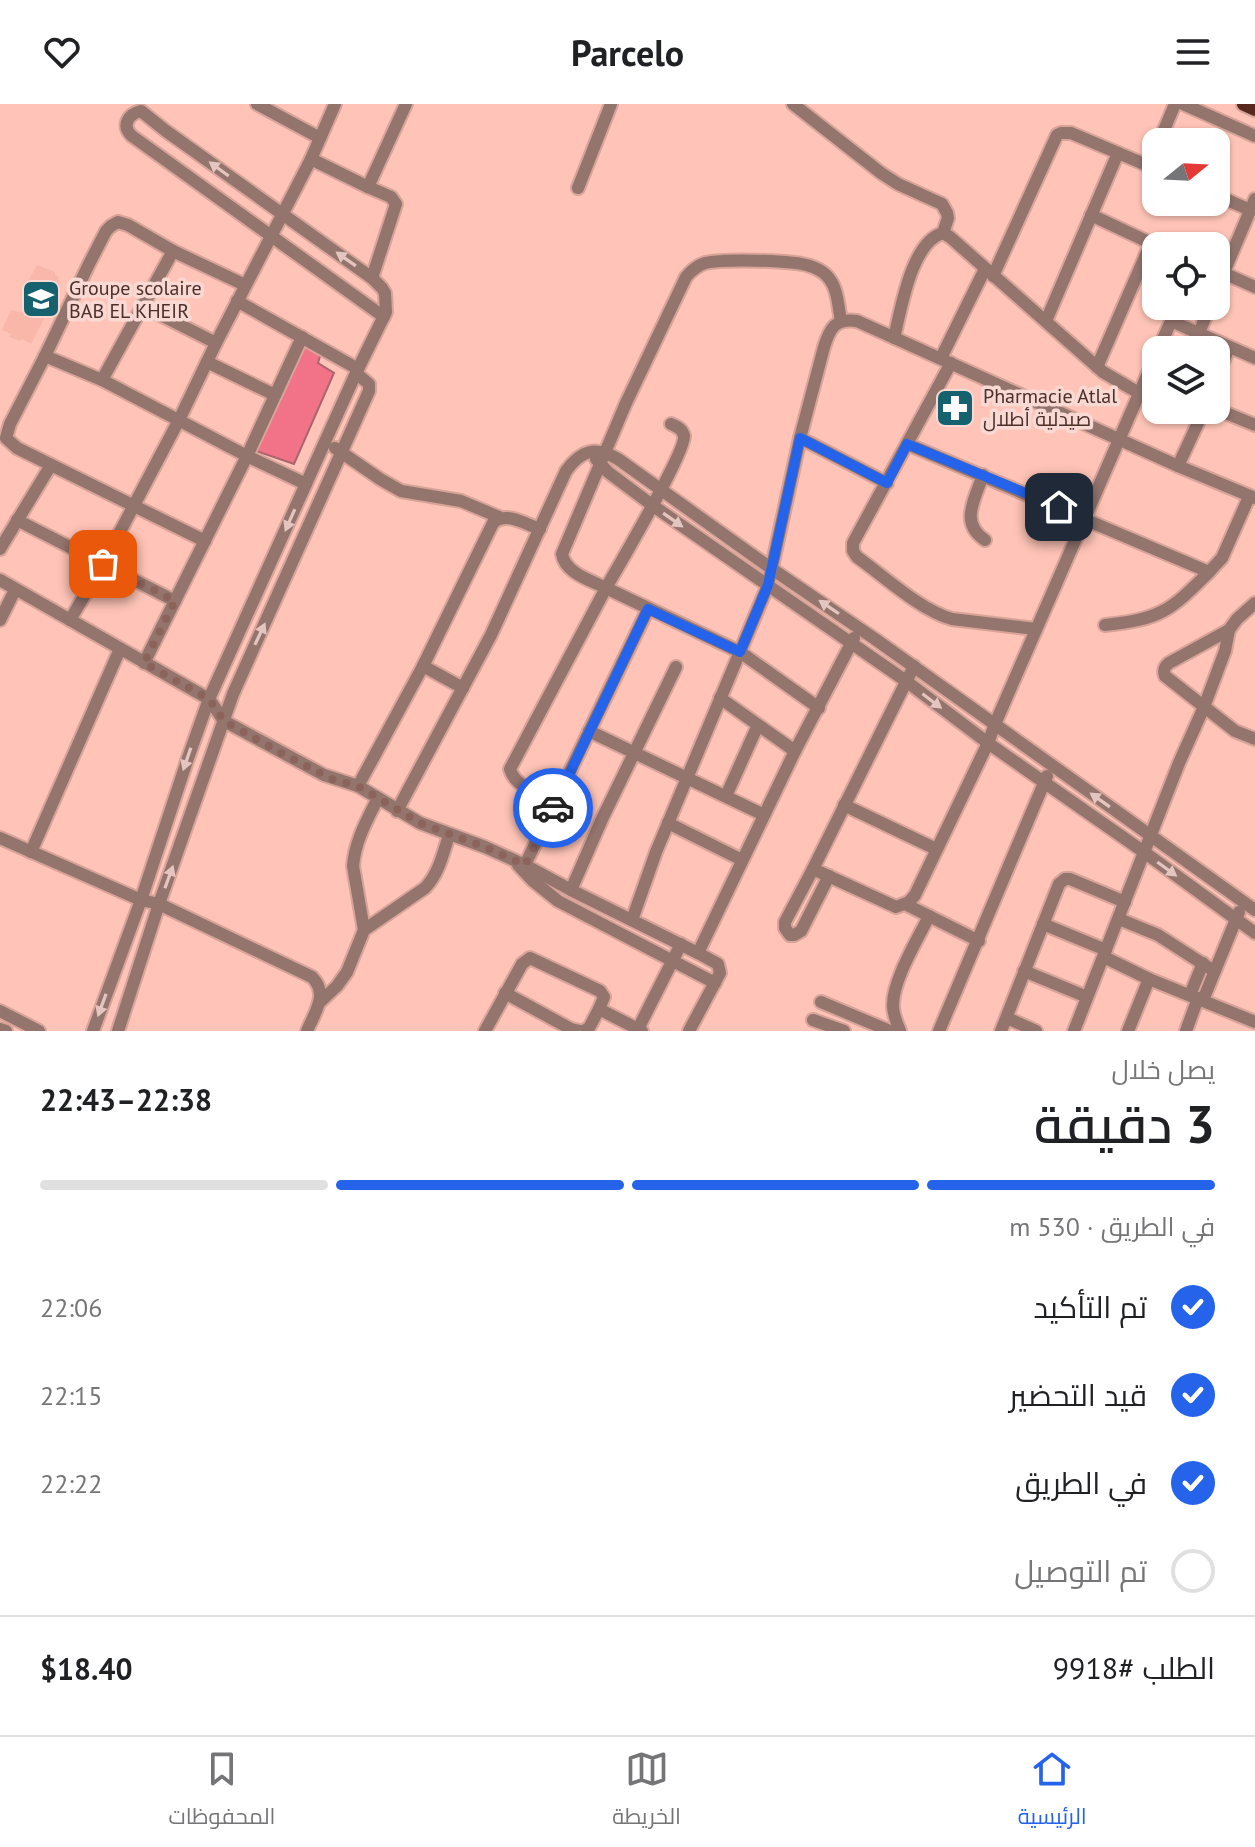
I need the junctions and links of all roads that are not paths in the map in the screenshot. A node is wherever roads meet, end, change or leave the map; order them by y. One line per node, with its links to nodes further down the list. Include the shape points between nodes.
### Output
1 (257, 104): 11 (street)
2 (289, 104): 11 (street)
3 (335, 104): 14 (street)
4 (406, 104): 18 (street)
5 (611, 104): 19 (street)
6 (793, 104): 24 (street, via 881,173 942,204 947,213)
7 (1175, 104): 12 (street)
8 (1183, 104): 13 (street)
9 (1244, 104): 10 (main road)
10 (1255, 109)
11 (282, 117): 14 (street)
12 (1165, 128)
13 (1255, 136)
14 (320, 138): 16 (street)
15 (1118, 153): 17 (street); 23 (street); 30 (street, via 1071,133 1057,135)
16 (311, 159): 18 (street); 22 (street)
17 (1142, 163)
18 (368, 187): 32 (street, via 396,204)
19 (578, 188)
20 (1230, 199): 21 (street)
21 (1252, 205): 28 (street)
22 (282, 214): 25 (street); 25 (street, one-way to 25, via 141,111 127,121 132,136); 32 (street, one-way to 22)
23 (1091, 215): 26 (street); 40 (street)
24 (943, 233): 30 (street); 46 (street, via 932,238 915,265)
25 (271, 236): 33 (street); 37 (street)
26 (1142, 239)
27 (173, 251): 33 (street); 36 (street); 49 (street, via 122,223 111,226)
28 (1230, 251)
29 (1142, 272): 53 (street)
30 (989, 273): 40 (street); 51 (street)
31 (1230, 276): 34 (street)
32 (372, 278): 37 (street, via 385,293)
33 (245, 285): 35 (street)
34 (1255, 287)
35 (237, 301): 45 (street); 47 (street)
36 (143, 306): 47 (street); 55 (street)
37 (384, 317): 54 (street)
38 (1204, 320): 42 (street)
39 (841, 321): 46 (street, via 857,321); 64 (street, via 828,334); 70 (street, via 831,280 819,269 725,261 694,268)
40 (1046, 321): 53 (street)
41 (1171, 321): 42 (street); 43 (street)
42 (1199, 333): 44 (street)
43 (1164, 336)
44 (1205, 336)
45 (302, 337): 54 (street); 58 (street)
46 (894, 338): 51 (street)
47 (216, 343): 52 (street)
48 (1230, 347): 50 (street)
49 (45, 356): 55 (street); 71 (street, via 6,435 17,448)
50 (1255, 358)
51 (946, 361): 65 (street); 67 (street)
52 (207, 362): 58 (street); 60 (street)
53 (1097, 367): 57 (street)
54 (357, 371): 66 (street); 68 (street, via 370,388)
55 (102, 380): 60 (street)
56 (1142, 386): 57 (street)
57 (1139, 393): 65 (street)
58 (275, 395): 69 (street)
59 (1230, 415): 63 (street)
60 (179, 420): 69 (street); 78 (street)
61 (671, 424): 76 (street, via 684,440)
62 (1198, 424): 72 (street)
63 (1255, 425)
64 (800, 438): 74 (street); 88 (street)
65 (1121, 438): 72 (street); 81 (street)
66 (325, 443): 68 (street); 75 (street)
67 (907, 444): 73 (street); 74 (street)
68 (342, 451): 80 (street, via 401,491 461,501); 116 (street, one-way to 68)
69 (247, 456): 75 (street); 85 (street)
70 (599, 457): 76 (street, via 618,459); 79 (street); 83 (street, via 580,455 566,471); 92 (street, via 562,559 571,570)
71 (51, 465): 78 (street); 82 (street)
72 (1178, 466): 77 (street)
73 (983, 475): 81 (street); 84 (street, via 969,519)
74 (887, 483): 101 (street, via 853,543 857,557 941,616)
75 (306, 484): 113 (street, one-way to 113)
76 (660, 490): 79 (street); 88 (street)
77 (1252, 497): 89 (street, via 1222,558)
78 (134, 505): 85 (street); 87 (street)
79 (652, 505): 91 (street, one-way to 91); 92 (street)
80 (499, 517): 83 (street); 107 (street)
81 (1084, 518): 89 (street); 101 (street)
82 (17, 520): 86 (street); 87 (street)
83 (540, 529): 111 (street)
84 (985, 540)
85 (205, 541): 94 (street)
86 (0, 549)
87 (103, 564): 94 (street); 98 (street)
88 (772, 569): 91 (street); 100 (street, one-way to 88)
89 (1209, 572): 99 (street, via 1168,610 1136,622)
90 (0, 580): 93 (street)
91 (768, 585): 103 (street); 105 (street)
92 (606, 588): 96 (street); 130 (street, via 510,769 515,781)
93 (15, 590): 97 (street); 98 (street)
94 (175, 601): 106 (street)
95 (1255, 603): 102 (street)
96 (648, 609): 105 (street); 119 (street)
97 (0, 620)
98 (70, 620): 104 (street)
99 (1105, 625)
100 (859, 628): 103 (street); 108 (street)
101 (1036, 629): 117 (street)
102 (1229, 630): 114 (street); 114 (street, via 1164,669 1165,676)
103 (851, 643): 110 (street); 115 (street)
104 (120, 649): 106 (street); 139 (street)
105 (740, 652): 112 (street); 115 (street)
106 (144, 663): 113 (street)
107 (423, 666): 111 (street); 127 (street)
108 (914, 666): 110 (street); 117 (street)
109 (676, 667): 123 (street)
110 (906, 681): 121 (street, one-way to 121); 131 (street)
111 (463, 688): 132 (street)
112 (720, 698): 118 (street); 125 (street)
113 (209, 699): 116 (street); 146 (street, one-way to 146)
114 (1204, 707): 120 (street); 136 (street)
115 (819, 708): 122 (street)
116 (224, 721): 127 (street, via 324,775); 148 (street, one-way to 116)
117 (995, 724): 121 (street); 124 (street)
118 (758, 725): 122 (street); 128 (street)
119 (589, 731): 123 (street); 130 (street)
120 (1255, 739)
121 (988, 743): 126 (street); 138 (street)
122 (795, 751): 133 (street)
123 (634, 754): 125 (street); 145 (street)
124 (1052, 766): 126 (street); 136 (street, one-way to 124)
125 (687, 779): 128 (street); 134 (street)
126 (1044, 783): 140 (street); 158 (street)
127 (358, 786): 129 (street)
128 (726, 796): 133 (street)
129 (378, 798): 132 (street); 156 (street, via 354,855)
130 (557, 800): 142 (street)
131 (844, 805): 138 (street); 143 (street)
132 (397, 811): 135 (street)
133 (764, 815): 141 (street)
134 (668, 823): 141 (street); 153 (street)
135 (449, 835): 142 (street); 156 (street, via 432,881)
136 (1151, 835): 140 (street); 150 (street)
137 (0, 838): 139 (street)
138 (936, 849): 149 (street, via 915,895)
139 (31, 852): 146 (street)
140 (1144, 852): 147 (street); 154 (street, one-way to 154)
141 (742, 860): 160 (street)
142 (519, 862): 145 (street); 162 (street, via 558,901)
143 (813, 869): 144 (street); 144 (street, via 785,922 790,935 801,931)
144 (829, 876): 149 (street, via 896,907)
145 (571, 890): 153 (street)
146 (141, 900): 148 (street); 182 (street, one-way to 182)
147 (1125, 902): 152 (street); 155 (street, via 1065,879)
148 (159, 904): 171 (street, via 312,977 320,989); 183 (street)
149 (905, 904): 151 (street)
150 (1250, 906): 154 (street)
151 (929, 916): 158 (street); 190 (street, via 896,984 893,1007)
152 (1119, 919): 161 (street); 163 (street, via 1158,935)
153 (632, 920): 159 (street)
154 (1236, 920): 157 (street); 163 (street)
155 (1043, 924): 161 (street); 164 (street)
156 (364, 930): 171 (street, via 342,980)
157 (1255, 933)
158 (979, 941): 191 (street)
159 (681, 944): 160 (street); 162 (street)
160 (698, 953): 166 (street, via 720,967)
161 (1105, 953): 165 (street); 168 (street)
162 (673, 961): 166 (street); 179 (street)
163 (1209, 967): 169 (street)
164 (1024, 971): 168 (street); 177 (street)
165 (1149, 979): 169 (street); 194 (street)
166 (715, 983): 187 (street)
167 (505, 993): 172 (street, via 525,960 533,958 602,993); 185 (street); 186 (street)
168 (1087, 997): 193 (street)
169 (1197, 998): 174 (street); 195 (street)
170 (821, 1002): 176 (street)
171 (319, 1003): 184 (street)
172 (599, 1009): 179 (street); 186 (street, via 589,1028)
173 (0, 1011): 181 (street)
174 (1254, 1018)
175 (813, 1020): 188 (street)
176 (858, 1025): 189 (street)
177 (1004, 1025): 192 (street)
178 (0, 1029): 180 (street)
179 (639, 1030)
180 (6, 1031)
181 (39, 1031)
182 (93, 1031)
183 (118, 1031)
184 (307, 1031)
185 (485, 1031)
186 (581, 1031)
187 (689, 1031)
188 (844, 1031)
189 (890, 1031)
190 (900, 1031)
191 (939, 1031)
192 (1036, 1031)
193 (1074, 1031)
194 (1128, 1031)
195 (1186, 1031)

